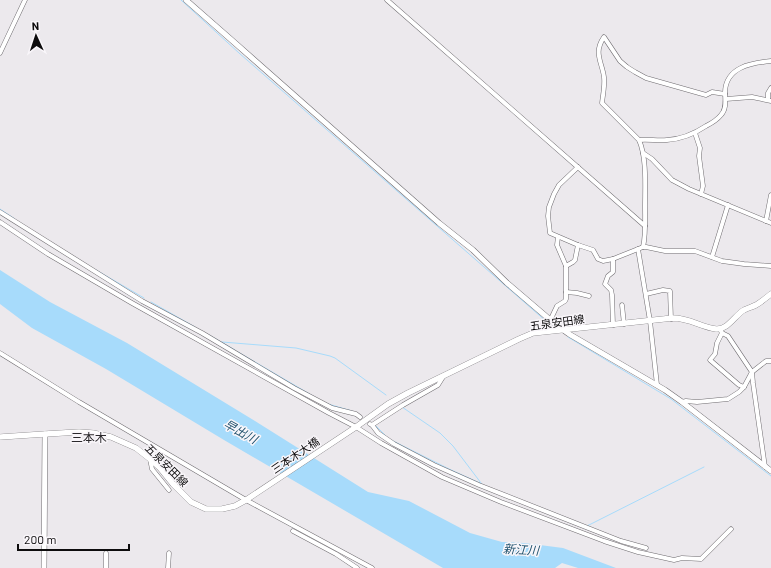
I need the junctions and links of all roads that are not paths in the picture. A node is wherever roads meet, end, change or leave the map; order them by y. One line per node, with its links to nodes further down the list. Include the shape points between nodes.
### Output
1 (25, 0): 4 (street)
2 (186, 0): 33 (street)
3 (386, 0): 12 (street)
4 (0, 53)
5 (771, 61): 7 (street, via 735,70 728,80)
6 (771, 88): 8 (street, via 768,93)
7 (726, 96): 8 (street); 9 (street, via 722,114); 10 (street, via 712,92 706,95 646,78 620,61 604,37 599,48 599,59 604,75 602,103)
8 (770, 100)
9 (694, 133): 10 (street, via 681,138); 13 (street, via 700,148 703,186)
10 (639, 140): 11 (street)
11 (643, 153): 13 (street, via 672,180); 19 (street)
12 (578, 167): 19 (street); 20 (street, via 559,185 549,207 550,233)
13 (701, 194): 15 (street)
14 (771, 195): 18 (street)
15 (728, 205): 18 (street); 23 (street)
16 (0, 212): 47 (street, via 142,301 202,333 294,388 332,408)
17 (0, 222): 48 (street, via 48,254)
18 (769, 222)
19 (645, 226): 22 (street, via 644,240)
20 (558, 237): 21 (street); 25 (street, via 557,244)
21 (578, 245): 24 (street, via 592,250 598,259); 25 (street, via 575,260)
22 (640, 248): 23 (street, via 695,251); 24 (street); 28 (street)
23 (712, 258): 26 (street)
24 (613, 259): 36 (street, via 613,272 605,284 612,295)
25 (566, 266): 27 (street)
26 (771, 266)
27 (566, 292): 30 (street); 33 (street, via 565,301 557,306)
28 (646, 294): 32 (street, via 670,291); 34 (street)
29 (771, 294): 38 (main road, via 743,311)
30 (589, 296)
31 (622, 305): 35 (street)
32 (671, 319): 34 (main road, 五泉安田線); 38 (main road, 五泉安田線, via 681,318)
33 (550, 320): 37 (street); 39 (street, via 548,325)
34 (650, 321): 35 (main road, 五泉安田線); 44 (street)
35 (624, 324): 36 (main road, 五泉安田線)
36 (613, 325): 37 (main road, 五泉安田線)
37 (563, 330): 39 (main road, 五泉安田線); 44 (street)
38 (721, 331): 42 (street, via 728,336); 45 (street, via 715,354 710,360)
39 (536, 333): 43 (main road, 五泉安田線)
40 (0, 353): 55 (street)
41 (771, 362): 42 (street, via 766,361)
42 (752, 372): 45 (street); 52 (street)
43 (443, 376): 48 (main road, 五泉安田線, via 388,404); 58 (street, via 438,386 371,425 394,444 434,465 621,541)
44 (657, 385): 46 (street)
45 (744, 387): 46 (street, via 724,400)
46 (682, 402): 52 (street)
47 (360, 417)
48 (355, 427): 55 (main road, 三本木大橋); 56 (street, via 442,477 508,505 638,552 674,560 701,559)
49 (45, 434): 50 (main road, 五泉安田線); 51 (main road, 五泉安田線, via 86,433 108,436 136,448); 61 (street)
50 (0, 437)
51 (150, 459): 54 (street, via 152,469); 55 (main road, 五泉安田線, via 191,502 206,509 222,509)
52 (765, 467): 53 (street)
53 (771, 472)
54 (169, 490)
55 (247, 500): 65 (street)
56 (731, 529)
57 (293, 531): 64 (street)
58 (646, 548)
59 (106, 553): 62 (street)
60 (168, 553): 63 (street)
61 (44, 568)
62 (106, 568)
63 (168, 568)
64 (356, 568)
65 (372, 568)

